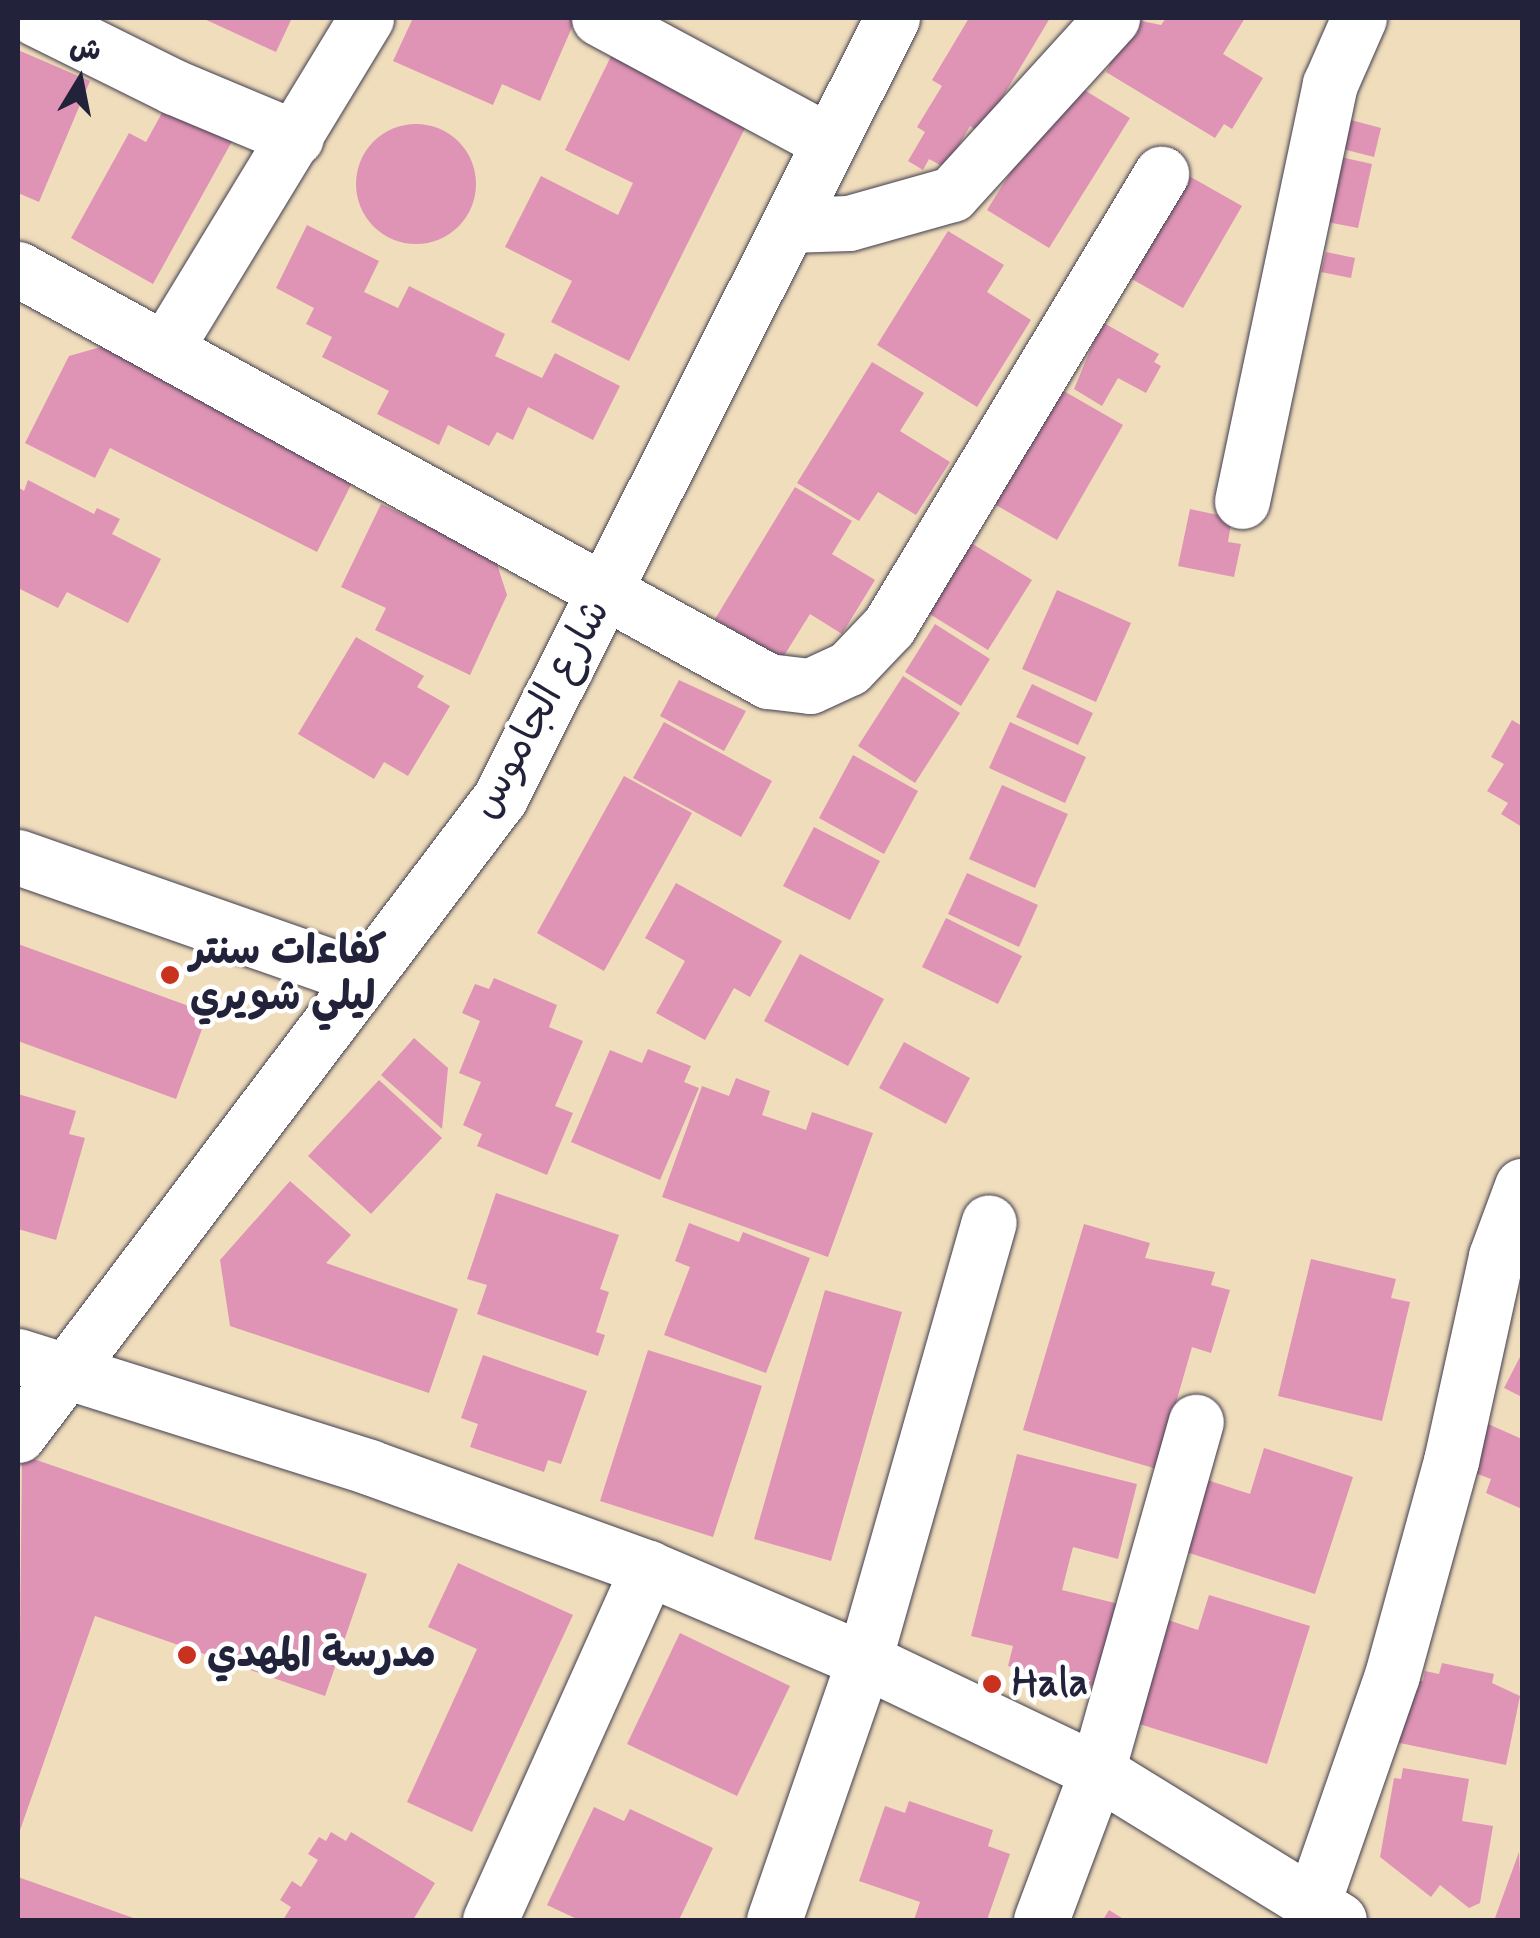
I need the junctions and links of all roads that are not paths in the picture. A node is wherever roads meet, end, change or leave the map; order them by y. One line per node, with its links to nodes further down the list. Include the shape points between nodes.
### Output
1 (36, 18): 7 (street, via 174,88)
2 (366, 18): 7 (street)
3 (599, 18): 8 (street)
4 (892, 18): 8 (street, شارع الجاموس)
5 (1112, 18): 10 (street, via 952,194 848,223)
6 (1359, 18): 13 (street, via 1330,84)
7 (296, 138): 12 (street)
8 (829, 142): 10 (street, شارع الجاموس)
9 (1161, 174): 14 (street, via 890,626 849,668 810,686 768,681)
10 (789, 225): 14 (street, شارع الجاموس)
11 (18, 269): 12 (street)
12 (165, 349): 14 (street)
13 (1242, 501)
14 (604, 593): 16 (street, شارع الجاموس, via 500,798)
15 (18, 856): 16 (street)
16 (360, 977): 20 (street, شارع الجاموس)
17 (1522, 1186): 19 (street)
18 (989, 1222): 24 (street)
19 (1509, 1261): 26 (street)
20 (42, 1364): 22 (street, شارع الجاموس); 23 (street, via 369,1467)
21 (1196, 1422): 25 (street)
22 (18, 1435)
23 (648, 1568): 24 (street); 27 (street)
24 (864, 1660): 25 (street); 28 (street)
25 (1097, 1771): 26 (street); 29 (street)
26 (1326, 1911)
27 (490, 1920)
28 (774, 1920)
29 (1041, 1920)

